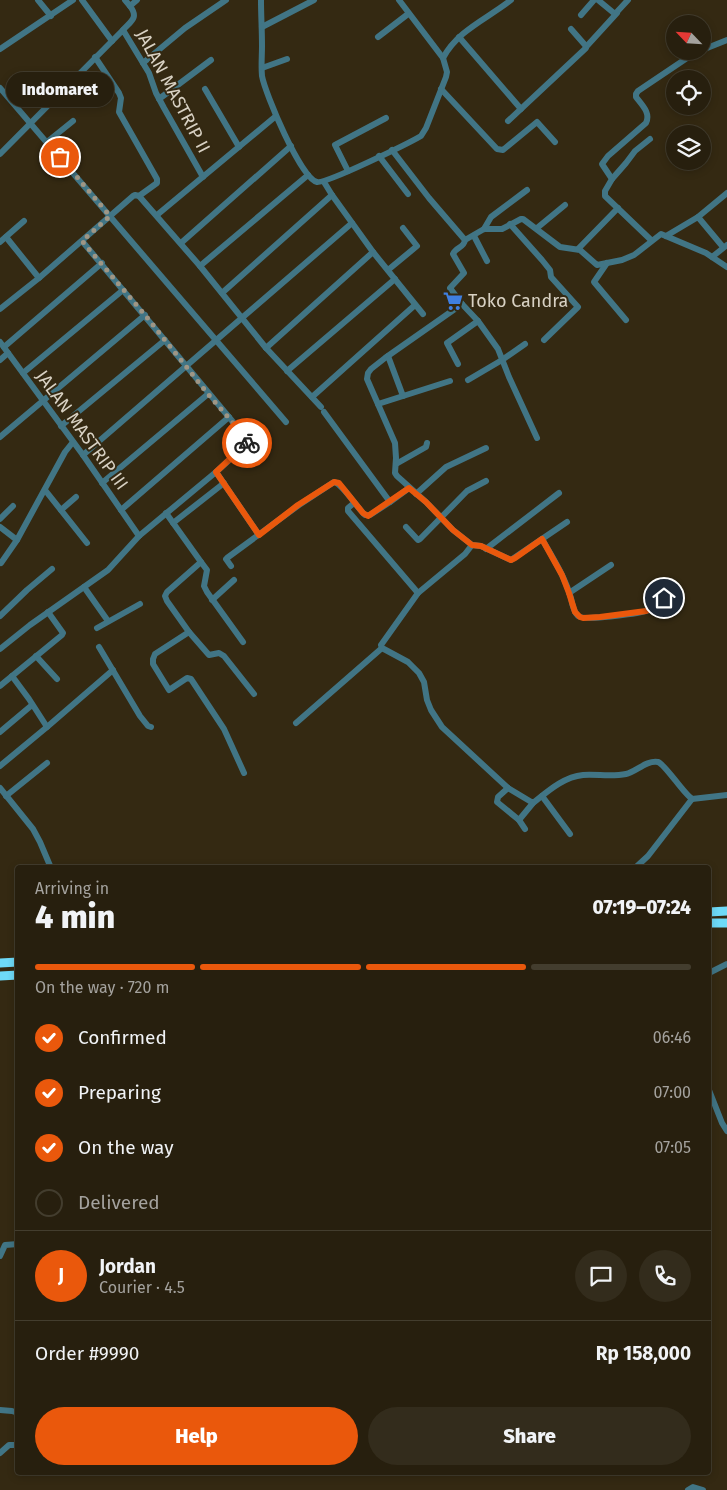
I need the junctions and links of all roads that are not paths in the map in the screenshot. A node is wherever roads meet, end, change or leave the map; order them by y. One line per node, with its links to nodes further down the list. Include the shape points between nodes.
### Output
1 (38, 0): 18 (street)
2 (73, 0): 18 (street)
3 (82, 0): 25 (street)
4 (125, 0): 15 (street)
5 (137, 0): 15 (street)
6 (226, 0): 35 (street)
7 (261, 0): 20 (street)
8 (314, 0): 20 (street)
9 (399, 0): 16 (street)
10 (510, 0): 14 (street)
11 (594, 0): 19 (street)
12 (598, 0): 17 (street)
13 (628, 0): 17 (street)
14 (501, 3): 24 (street)
15 (130, 6): 21 (street, via 134,16)
16 (408, 14): 23 (street); 31 (street)
17 (617, 14): 28 (street)
18 (51, 16): 29 (street)
19 (581, 16)
20 (262, 27): 36 (street)
21 (123, 30): 25 (street, JALAN MASTRIP II); 35 (street, JALAN MASTRIP II)
22 (571, 30): 28 (street)
23 (378, 36)
24 (459, 37): 31 (street); 41 (street)
25 (112, 40): 30 (street, JALAN MASTRIP II)
26 (727, 40): 27 (street)
27 (711, 46)
28 (586, 47): 41 (street)
29 (0, 49)
30 (95, 57): 46 (street, JALAN MASTRIP II); 64 (street, via 119,93 119,112 157,179 156,185)
31 (443, 58): 39 (street, via 447,72)
32 (287, 59): 36 (street)
33 (211, 60): 40 (street)
34 (684, 60): 58 (street, via 636,92 648,120 604,160 603,166)
35 (143, 63): 40 (street, JALAN MASTRIP II)
36 (262, 68): 42 (street, via 264,84)
37 (0, 88): 46 (street)
38 (205, 89): 51 (street)
39 (441, 90): 49 (street, via 498,149 503,150 537,122); 52 (street, via 421,136)
40 (159, 99): 57 (street, JALAN MASTRIP II)
41 (521, 109): 45 (street)
42 (276, 116): 50 (street); 51 (street)
43 (386, 118): 55 (street, via 335,145)
44 (73, 121): 48 (street)
45 (508, 121)
46 (30, 122): 48 (street); 53 (street, JALAN MASTRIP II)
47 (650, 139): 58 (street)
48 (47, 142): 68 (street)
49 (555, 142)
50 (291, 146): 56 (street); 82 (street)
51 (239, 147): 57 (street)
52 (392, 150): 54 (street); 79 (street)
53 (0, 154)
54 (380, 156): 55 (street); 62 (street)
55 (348, 171): 59 (street)
56 (308, 175): 59 (street, via 316,182); 90 (street)
57 (203, 177): 67 (street)
58 (612, 178): 66 (street, via 605,196)
59 (324, 182): 63 (street)
60 (527, 190): 75 (street, via 491,217)
61 (727, 193): 69 (street)
62 (408, 194)
63 (332, 195): 71 (street); 96 (street)
64 (139, 196): 67 (street); 68 (street, via 133,196)
65 (565, 205): 74 (street)
66 (618, 208): 80 (street); 84 (street)
67 (157, 215): 82 (street)
68 (110, 216): 81 (street); 106 (street)
69 (698, 217): 77 (street); 83 (street)
70 (24, 221): 78 (street)
71 (352, 222): 85 (street); 102 (street)
72 (510, 224): 74 (street, via 523,219); 75 (street, via 502,229); 107 (street, via 550,270 550,277 578,307)
73 (403, 228): 92 (street, via 417,246)
74 (537, 228): 84 (street, via 560,247)
75 (484, 229): 76 (street)
76 (474, 236): 79 (street); 87 (street)
77 (666, 236): 80 (street, via 659,234); 86 (street)
78 (3, 239): 93 (street)
79 (465, 240): 97 (street, via 453,254 464,273 450,288)
80 (651, 240): 89 (street, via 634,255)
81 (82, 241): 88 (street); 93 (street)
82 (181, 243): 90 (street)
83 (725, 246): 86 (street)
84 (578, 250): 89 (street, via 597,265)
85 (374, 252): 92 (street); 110 (street)
86 (712, 257): 91 (street)
87 (487, 261)
88 (102, 264): 95 (street); 109 (street)
89 (607, 264): 103 (street, via 594,282)
90 (200, 266): 96 (street)
91 (727, 267)
92 (388, 270): 94 (street)
93 (38, 278): 99 (street)
94 (394, 279): 98 (street); 117 (street)
95 (123, 290): 101 (street); 118 (street)
96 (222, 293): 102 (street)
97 (462, 304): 104 (street); 112 (street)
98 (415, 305): 100 (street); 123 (street)
99 (0, 309)
100 (423, 314)
101 (145, 315): 105 (street); 124 (street)
102 (242, 317): 106 (street); 110 (street)
103 (626, 320)
104 (478, 321): 114 (street); 115 (street, via 447,343)
105 (165, 340): 116 (street); 128 (street)
106 (216, 340): 116 (street); 127 (street)
107 (544, 340)
108 (525, 344): 114 (street)
109 (2, 345): 111 (street, JALAN MASTRIP III)
110 (266, 348): 117 (street)
111 (8, 353): 113 (street); 118 (street, JALAN MASTRIP III)
112 (388, 356): 122 (street); 125 (street, via 371,369 367,377)
113 (0, 360)
114 (502, 360): 119 (street); 130 (street)
115 (458, 364)
116 (186, 366): 121 (street); 134 (street)
117 (287, 371): 123 (street)
118 (23, 373): 124 (street, JALAN MASTRIP III)
119 (468, 380)
120 (450, 381): 122 (street)
121 (208, 394): 126 (street); 138 (street)
122 (403, 396): 125 (street)
123 (312, 397): 145 (street)
124 (43, 401): 128 (street, JALAN MASTRIP III); 129 (street)
125 (378, 404): 135 (street, via 395,443)
126 (228, 417): 136 (street, via 247,443); 149 (street)
127 (286, 422)
128 (62, 426): 131 (street, JALAN MASTRIP III)
129 (0, 437)
130 (537, 438)
131 (73, 442): 134 (street, JALAN MASTRIP III); 141 (street)
132 (427, 443): 135 (street, via 426,447)
133 (486, 448): 143 (street, via 446,467)
134 (83, 455): 138 (street, JALAN MASTRIP III)
135 (396, 464): 140 (street, via 396,475)
136 (216, 472): 139 (street); 150 (street)
137 (486, 481): 151 (street, via 467,492)
138 (102, 483): 149 (street, JALAN MASTRIP III)
139 (224, 483): 154 (street); 157 (street)
140 (409, 488): 143 (street); 145 (street)
141 (45, 490): 148 (street); 160 (street)
142 (559, 493): 163 (street)
143 (416, 494): 151 (street)
144 (76, 497): 148 (street)
145 (390, 502): 146 (street, via 368,516)
146 (354, 503): 157 (street, via 339,483 334,482); 171 (street, via 348,511)
147 (13, 506): 152 (street)
148 (61, 510): 161 (street)
149 (121, 510): 158 (street, JALAN MASTRIP III)
150 (166, 514): 154 (street); 158 (street)
151 (440, 518): 156 (street, via 419,540); 162 (street)
152 (0, 519)
153 (567, 522): 159 (street)
154 (173, 523): 164 (street)
155 (0, 527): 160 (street)
156 (406, 527)
157 (259, 535): 167 (street, via 226,559)
158 (139, 536): 170 (street, via 113,565)
159 (542, 539): 163 (street, via 511,560); 172 (street)
160 (17, 540): 165 (street)
161 (87, 543)
162 (472, 545): 163 (street); 171 (street)
163 (486, 549)
164 (202, 562): 174 (street, via 207,570 204,586); 180 (street, via 165,596)
165 (1, 563)
166 (611, 565): 172 (street)
167 (231, 566)
168 (52, 569): 177 (street)
169 (234, 580): 174 (street)
170 (84, 587): 176 (street); 178 (street)
171 (418, 593): 183 (street, via 381,643)
172 (569, 593): 173 (street, via 575,612 583,618 649,610 668,595)
173 (679, 595)
174 (212, 600): 181 (street)
175 (140, 604): 178 (street)
176 (48, 612): 184 (street); 185 (street, via 63,633)
177 (0, 616)
178 (108, 621): 179 (street)
179 (97, 628)
180 (190, 632): 190 (street, via 208,654 224,656); 198 (street, via 155,654 153,664 169,690 187,678 191,679 224,729)
181 (243, 642)
182 (99, 647): 186 (street)
183 (382, 648): 192 (street); 200 (street, via 408,662 420,673 437,721)
184 (0, 649)
185 (36, 656): 187 (street); 188 (street)
186 (113, 670): 193 (street, via 140,716); 194 (street)
187 (12, 676): 189 (street); 191 (street)
188 (57, 679)
189 (0, 686)
190 (254, 694)
191 (32, 705): 194 (street); 195 (street)
192 (296, 723)
193 (151, 726)
194 (47, 727): 197 (street)
195 (0, 732)
196 (48, 763): 202 (street)
197 (0, 766)
198 (244, 773)
199 (0, 788): 202 (street)
200 (508, 788): 205 (street); 206 (street, via 496,800)
201 (727, 795): 204 (street)
202 (6, 796): 209 (street, via 33,829)
203 (542, 796): 204 (street, via 573,777 627,774 658,762); 205 (street); 208 (street)
204 (692, 800): 210 (street)
205 (533, 803): 206 (street)
206 (519, 820): 207 (street)
207 (525, 829)
208 (570, 834)
209 (50, 865)
210 (638, 865)
211 (727, 911): 212 (highway)
212 (711, 912)
213 (727, 922): 214 (highway)
214 (711, 923)
215 (15, 962): 216 (highway)
216 (0, 963)
217 (727, 964): 218 (street)
218 (711, 972)
219 (15, 975): 220 (highway)
220 (0, 976)
221 (711, 1095): 222 (street)
222 (727, 1131)
223 (15, 1244): 224 (street, via 5,1245)
224 (0, 1256)
225 (0, 1410): 226 (street)
226 (15, 1413)
227 (15, 1444): 228 (street)
228 (0, 1453)
229 (688, 1490): 230 (street, via 692,1487)
230 (703, 1490)

